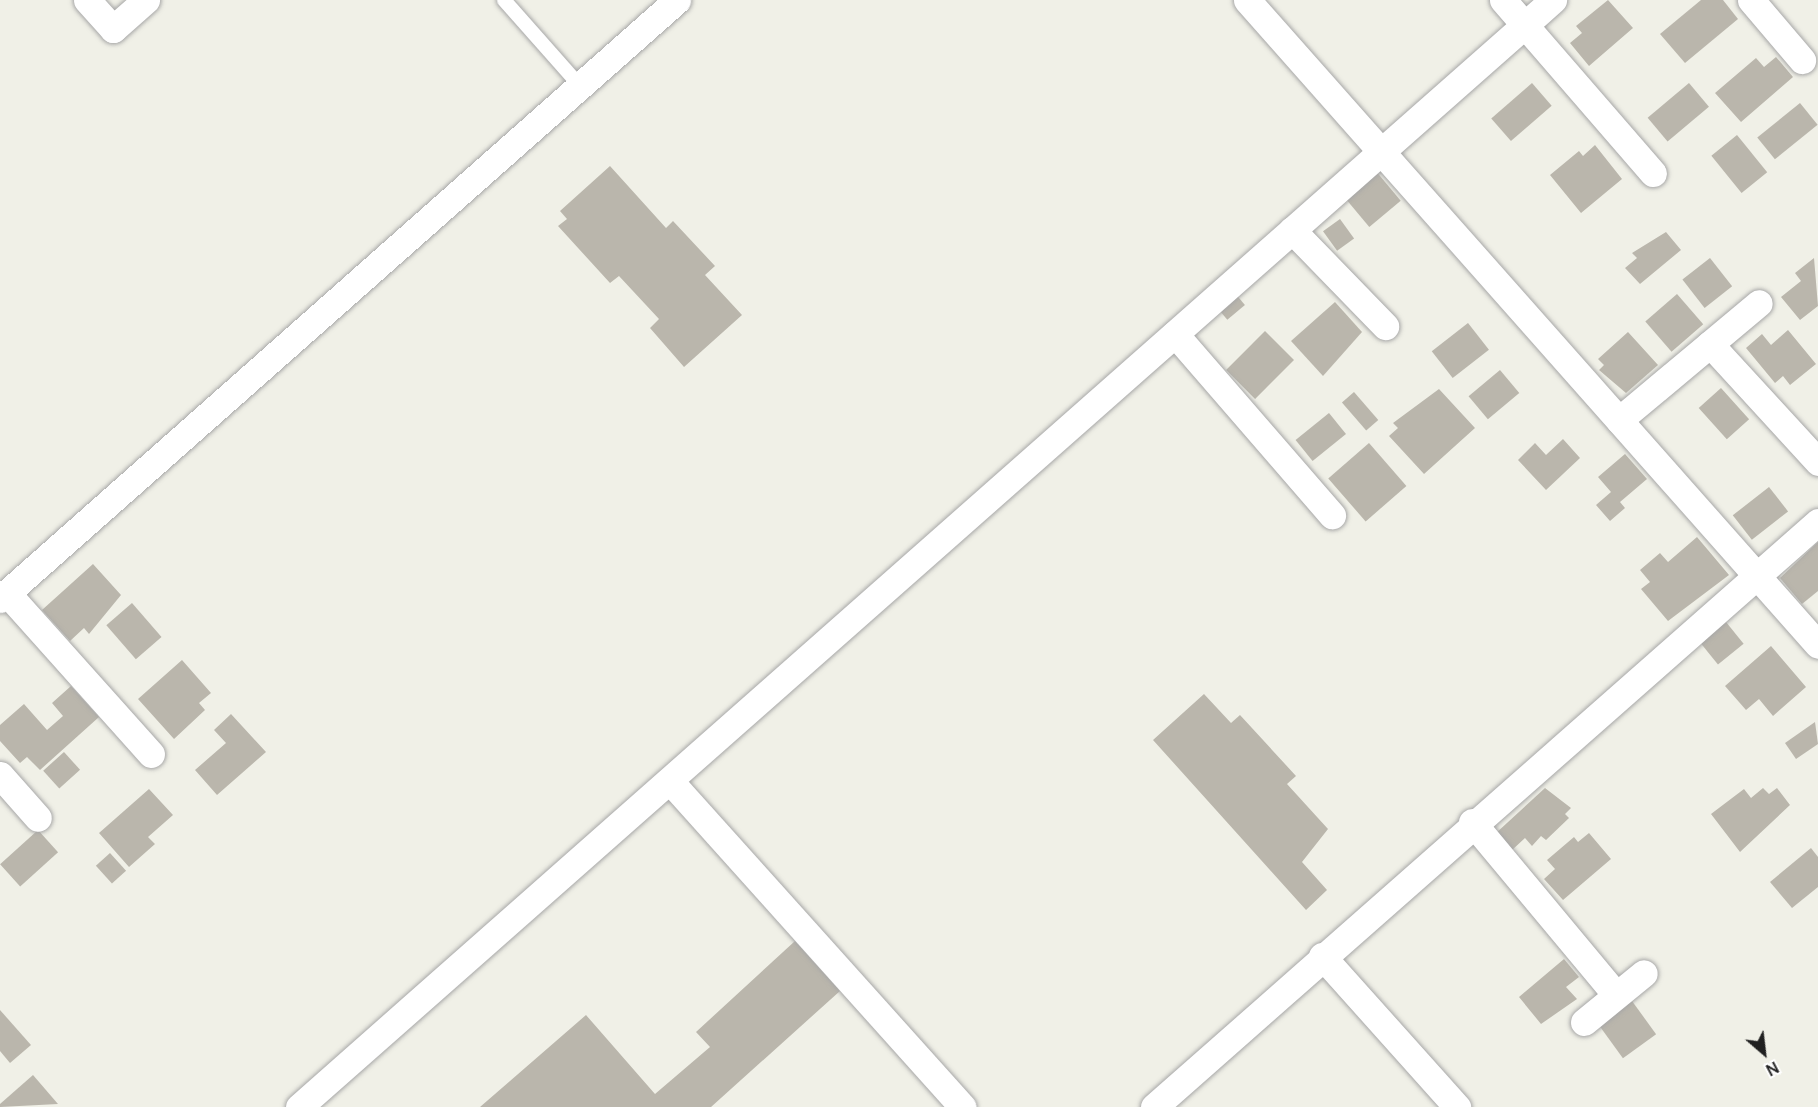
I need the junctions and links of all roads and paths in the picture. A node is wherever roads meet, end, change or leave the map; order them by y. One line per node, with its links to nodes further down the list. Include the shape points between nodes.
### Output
1 (87, 0): 2 (street, via 113,29)
2 (146, 0)
3 (504, 0): 11 (lane)
4 (677, 0): 11 (street)
5 (1247, 0): 12 (street)
6 (1503, 0): 9 (street)
7 (1553, 0): 9 (street)
8 (1751, 0): 10 (street)
9 (1525, 25): 12 (street); 13 (street)
10 (1802, 60)
11 (580, 86): 24 (street)
12 (1382, 152): 14 (street); 19 (street)
13 (1653, 173)
14 (1292, 231): 16 (street); 17 (street)
15 (1759, 303): 18 (street)
16 (1385, 326)
17 (1176, 334): 21 (street); 28 (street)
18 (1710, 344): 19 (street); 20 (street)
19 (1619, 420): 23 (street)
20 (1818, 462)
21 (1332, 515)
22 (1818, 522): 23 (street)
23 (1758, 577): 25 (street); 30 (street)
24 (4, 596): 26 (street)
25 (1818, 645)
26 (151, 754)
27 (0, 775): 29 (street)
28 (670, 781): 35 (street); 36 (street)
29 (39, 818)
30 (1472, 822): 31 (street); 33 (street)
31 (1322, 956): 37 (street); 38 (street)
32 (1644, 973): 33 (street)
33 (1616, 995): 34 (street)
34 (1584, 1022)
35 (299, 1107)
36 (962, 1107)
37 (1154, 1107)
38 (1458, 1107)

